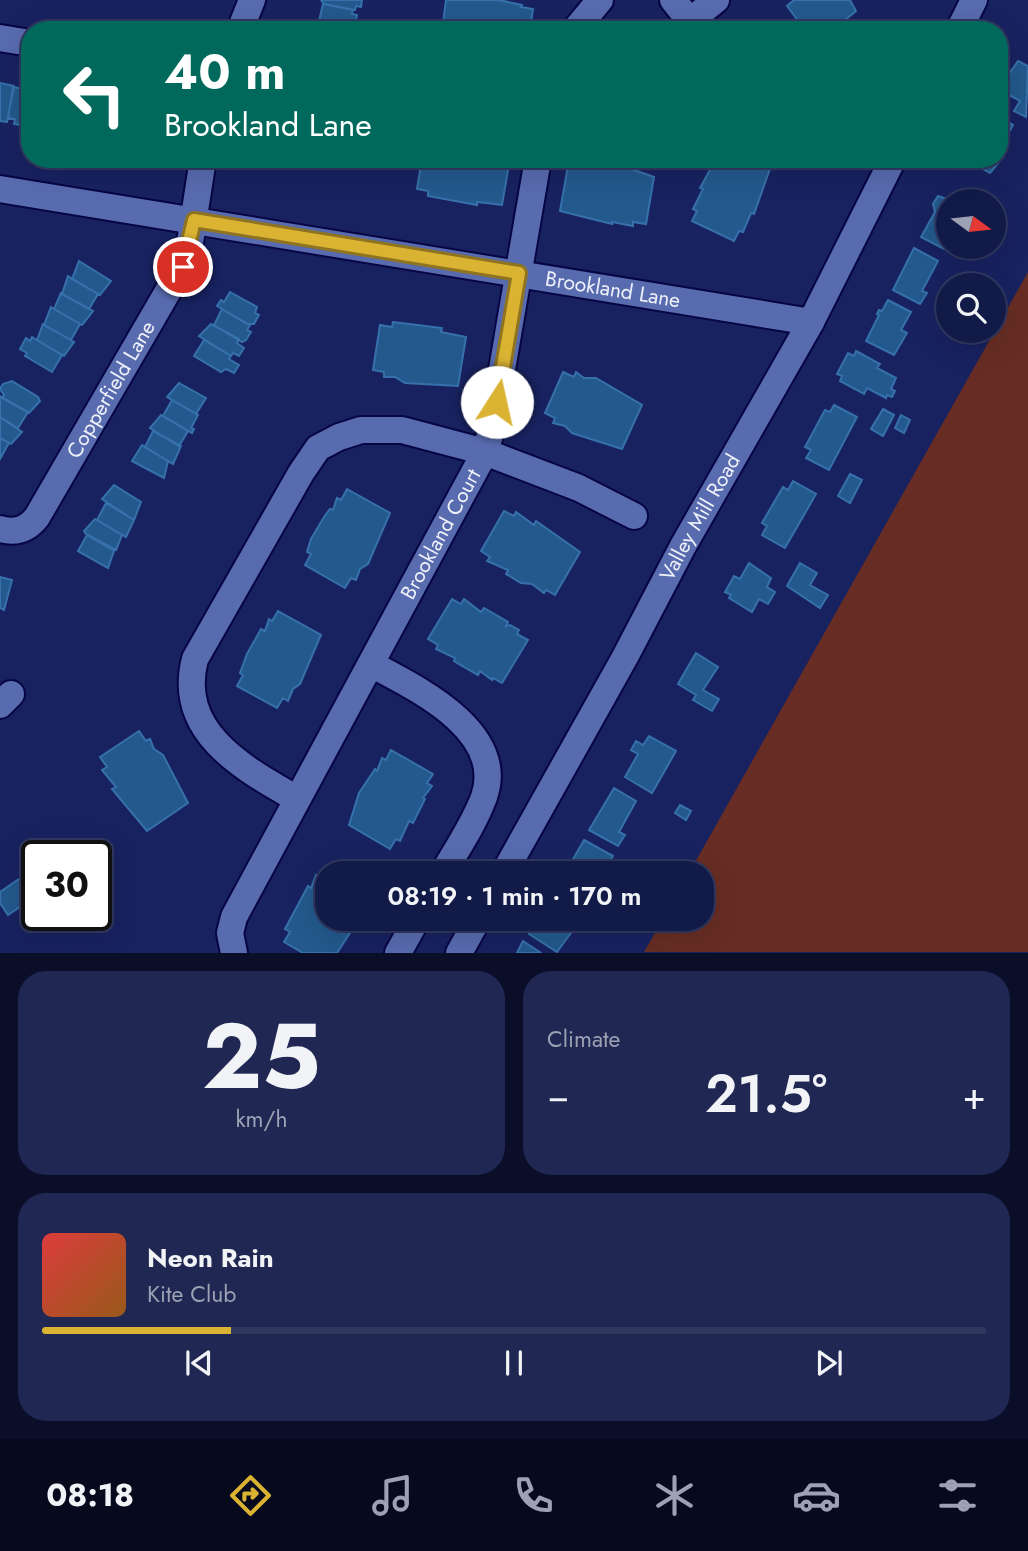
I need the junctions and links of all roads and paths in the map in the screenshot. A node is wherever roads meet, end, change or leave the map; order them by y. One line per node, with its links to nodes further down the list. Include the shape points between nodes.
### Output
1 (252, 0): 6 (street)
2 (600, 0): 7 (street)
3 (673, 0): 8 (street)
4 (716, 0): 9 (street)
5 (974, 0): 10 (street)
6 (244, 21)
7 (582, 21)
8 (691, 21)
9 (698, 21)
10 (964, 21)
11 (0, 38): 12 (street)
12 (21, 42)
13 (202, 168): 17 (street, Copperfield Lane)
14 (536, 168): 18 (street, Brookland Court)
15 (889, 168): 19 (street, Valley Mill Road)
16 (0, 189): 17 (street, Brookland Lane)
17 (194, 220): 18 (street, Brookland Lane); 22 (street, Copperfield Lane, via 183,267 37,517 22,529)
18 (519, 273): 19 (street, Brookland Lane); 20 (street, Brookland Court)
19 (811, 322): 26 (street, Valley Mill Road)
20 (485, 452): 21 (street, via 579,488); 23 (street, Brookland Court); 24 (street, via 383,428 361,430 318,448 195,659 189,681 193,702 217,743 240,766)
21 (634, 516)
22 (0, 528)
23 (371, 664): 24 (street, Brookland Court); 25 (street, via 431,696 454,714 480,749 487,770 485,794)
24 (297, 799): 29 (street, Brookland Court, via 234,918 230,933)
25 (449, 861)
26 (511, 861)
27 (410, 931): 30 (street)
28 (471, 931): 31 (street)
29 (234, 953)
30 (398, 953)
31 (459, 953)

